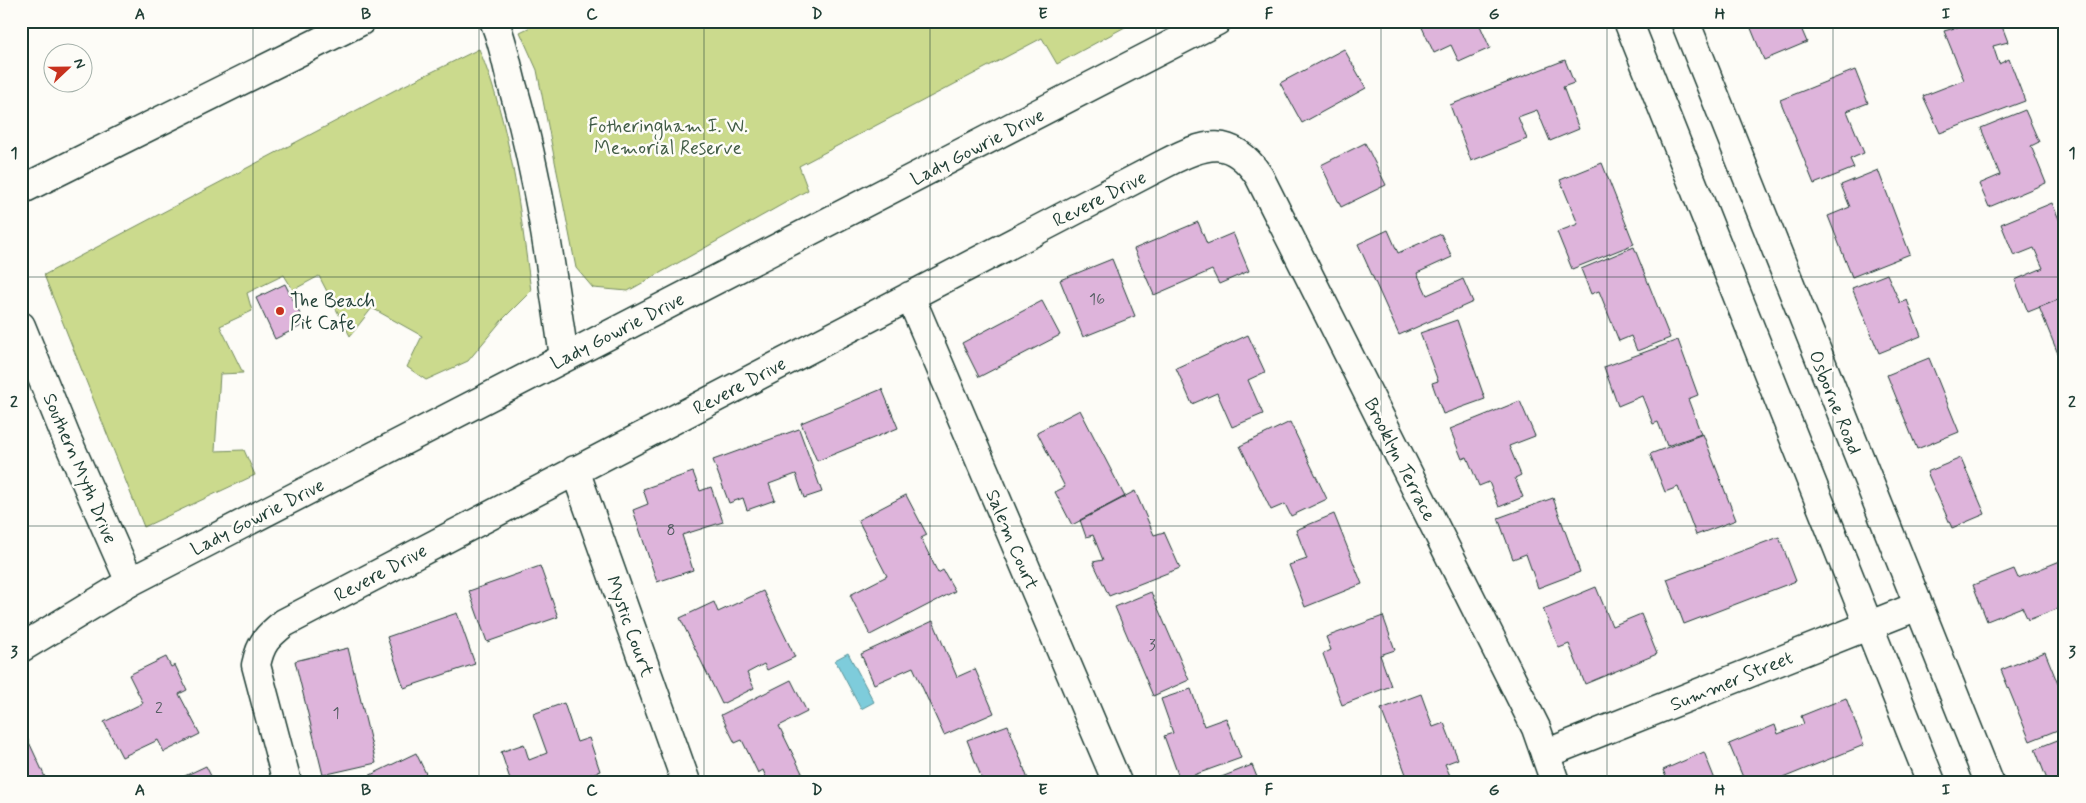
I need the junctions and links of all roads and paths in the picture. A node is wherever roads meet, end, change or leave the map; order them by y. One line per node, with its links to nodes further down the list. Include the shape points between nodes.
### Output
1 (361, 21): 9 (street)
2 (476, 21): 7 (street, via 486,42)
3 (494, 21): 7 (street)
4 (1216, 21): 12 (street, Lady Gowrie Drive)
5 (1628, 21): 16 (street)
6 (1685, 21): 15 (street, Osborne Road)
7 (506, 66): 12 (street, via 536,179)
8 (1231, 149): 10 (street, Revere Drive, via 1211,146 1193,149); 18 (street, Brooklyn Terrace, via 1248,160 1260,176 1531,719)
9 (21, 190)
10 (910, 296): 13 (street, Revere Drive); 21 (street, Salem Court)
11 (21, 326): 14 (street, Southern Myth Drive)
12 (564, 357): 14 (street, Lady Gowrie Drive)
13 (575, 470): 19 (street, Revere Drive, via 284,623 266,638 259,648 258,678); 20 (street, Mystic Court)
14 (130, 582): 17 (street, Lady Gowrie Drive)
15 (1918, 606): 16 (street, Summer Street); 24 (street, Osborne Road)
16 (1868, 626): 18 (street, Summer Street); 23 (street)
17 (21, 648)
18 (1545, 754): 22 (street, Brooklyn Terrace)
19 (287, 782)
20 (686, 782)
21 (1117, 782)
22 (1555, 782)
23 (1931, 782)
24 (1988, 782)

